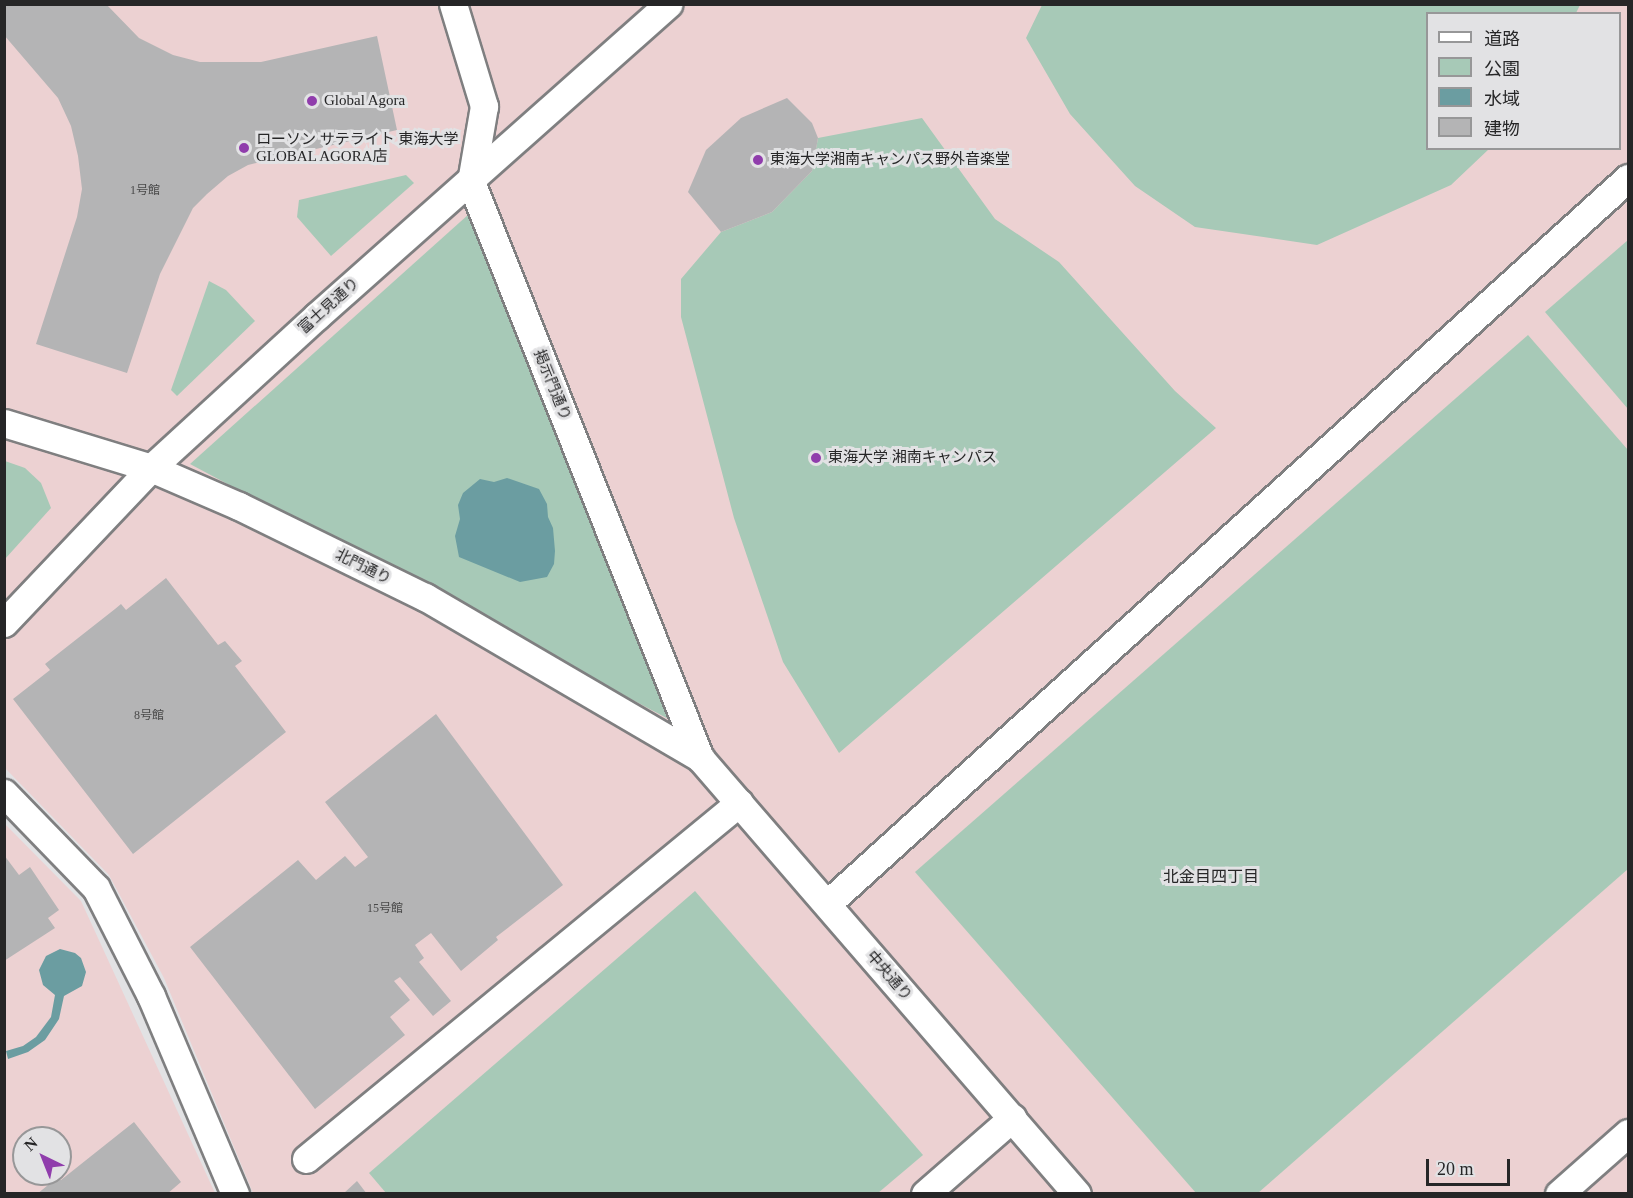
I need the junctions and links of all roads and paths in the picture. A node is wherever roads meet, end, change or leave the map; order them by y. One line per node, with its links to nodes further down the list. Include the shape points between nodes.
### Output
1 (453, 4): 4 (street, via 484,106)
2 (668, 4): 4 (street, 富士見通り)
3 (1629, 178): 11 (street)
4 (471, 182): 6 (street, 富士見通り); 8 (street, 掲示門通り)
5 (4, 423): 6 (street, 北門通り)
6 (151, 468): 7 (street, 富士見通り); 8 (street, 北門通り, via 239,506 425,597)
7 (4, 623)
8 (700, 758): 10 (street, 中央通り)
9 (4, 793): 15 (street, via 96,888 150,996)
10 (740, 803): 11 (street, 中央通り); 14 (street)
11 (827, 904): 12 (street, 中央通り)
12 (1012, 1118): 16 (street); 17 (street, 中央通り)
13 (1629, 1133): 18 (street)
14 (306, 1159)
15 (235, 1194)
16 (925, 1194)
17 (1077, 1194)
18 (1559, 1194)

